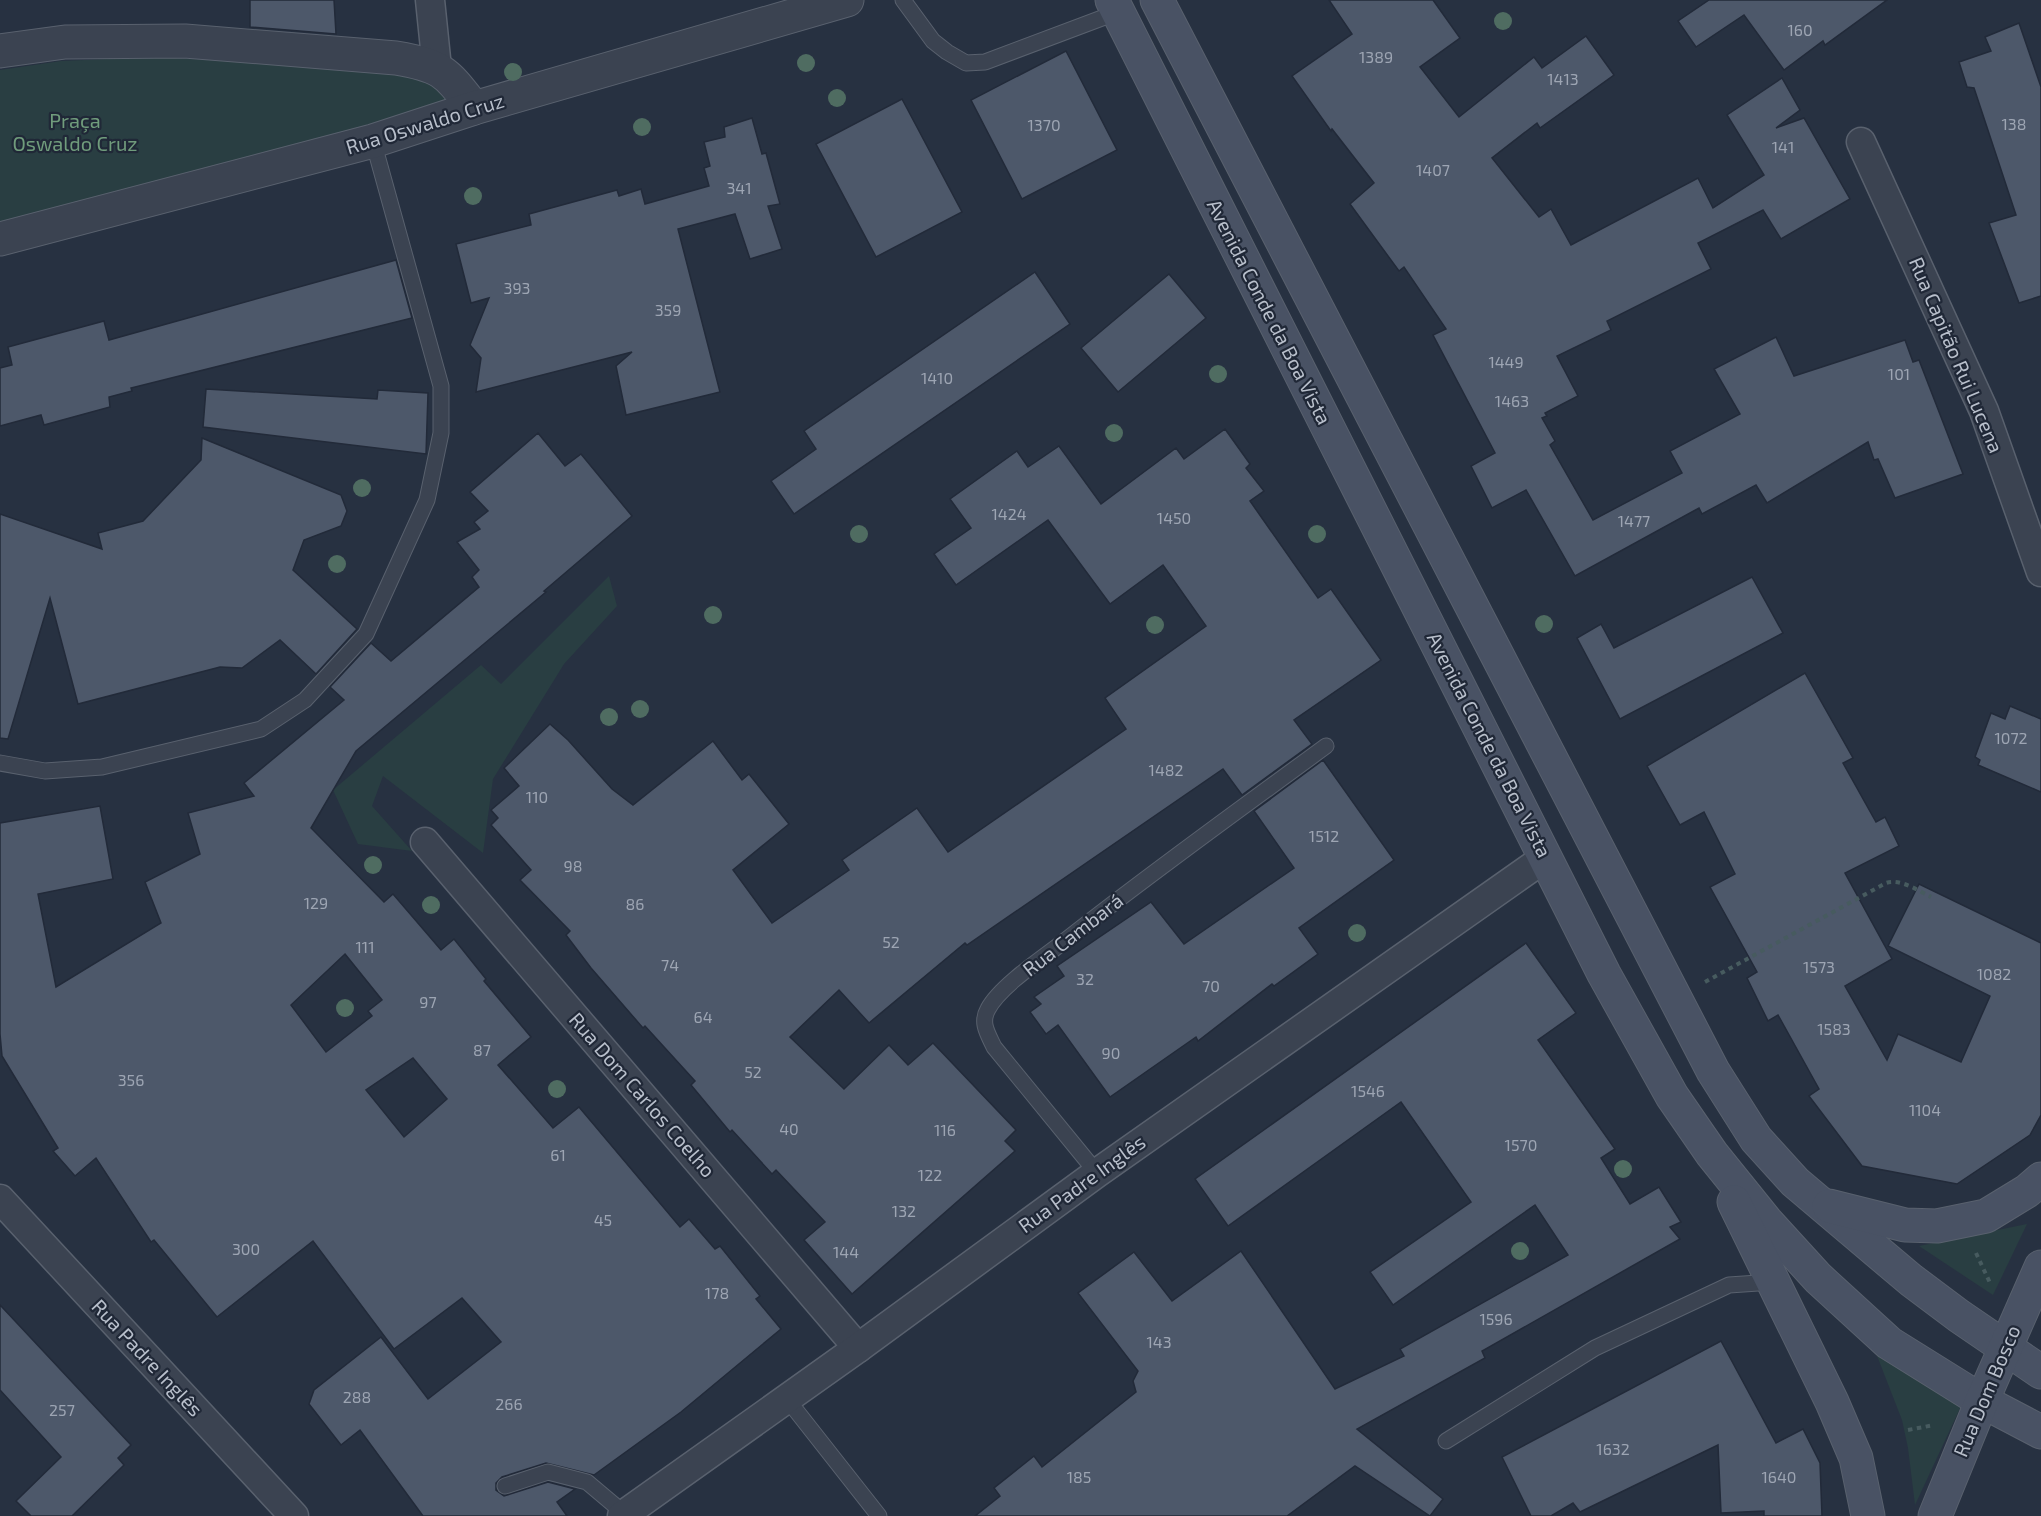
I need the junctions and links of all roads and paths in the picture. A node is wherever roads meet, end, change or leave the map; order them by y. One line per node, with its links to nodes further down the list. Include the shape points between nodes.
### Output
1 (430, 0): 7 (street)
2 (847, 0): 8 (street, Rua Oswaldo Cruz)
3 (903, 0): 5 (lane, via 933,41 966,63 985,62)
4 (1157, 0): 18 (main road)
5 (1115, 6): 16 (main road, Avenida Conde da Boa Vista)
6 (0, 51): 7 (street, via 66,42 185,41 396,58)
7 (437, 68): 8 (street)
8 (474, 108): 9 (street, Rua Oswaldo Cruz)
9 (373, 141): 11 (street, Rua Oswaldo Cruz); 14 (lane, via 441,386 441,433 427,500 366,634 305,700 261,729 102,767 45,771)
10 (1861, 142): 12 (street, Rua Capitão Rui Lucena, via 1984,411)
11 (0, 239)
12 (2041, 572)
13 (1326, 746): 20 (lane, Rua Cambará, via 1132,889 999,994 988,1008 984,1026 994,1047)
14 (0, 763)
15 (425, 842): 26 (street, Rua Dom Carlos Coelho)
16 (1546, 857): 19 (main road, Avenida Conde da Boa Vista, via 1672,1096); 20 (street, Rua Padre Inglês)
17 (1931, 897): 18 (path, via 1898,882 1886,883)
18 (1675, 998): 23 (main road, via 1713,1071 1756,1139)
19 (1712, 1154): 25 (main road); 30 (main road, Avenida Conde da Boa Vista, via 1818,1278 1888,1342)
20 (1097, 1173): 26 (street, Rua Padre Inglês)
21 (2041, 1179): 23 (main road, via 1986,1216 1937,1226 1905,1225)
22 (0, 1199): 35 (street, Rua Padre Inglês)
23 (1818, 1203): 27 (main road, via 1911,1280)
24 (2041, 1267): 27 (main road, Rua Dom Bosco)
25 (1773, 1282): 32 (lane, via 1729,1285 1595,1348); 37 (main road, via 1856,1458)
26 (858, 1348): 29 (street, Rua Padre Inglês)
27 (2005, 1348): 28 (main road); 30 (main road, Rua Dom Bosco)
28 (2041, 1372)
29 (787, 1399): 34 (street, Rua Padre Inglês); 36 (lane)
30 (1982, 1401): 31 (main road, Avenida Conde da Boa Vista); 38 (main road, Rua Dom Bosco)
31 (2041, 1432)
32 (1446, 1441)
33 (505, 1486): 34 (lane, via 548,1472 587,1482)
34 (624, 1515)
35 (294, 1516)
36 (879, 1516)
37 (1868, 1516)
38 (1935, 1516)

